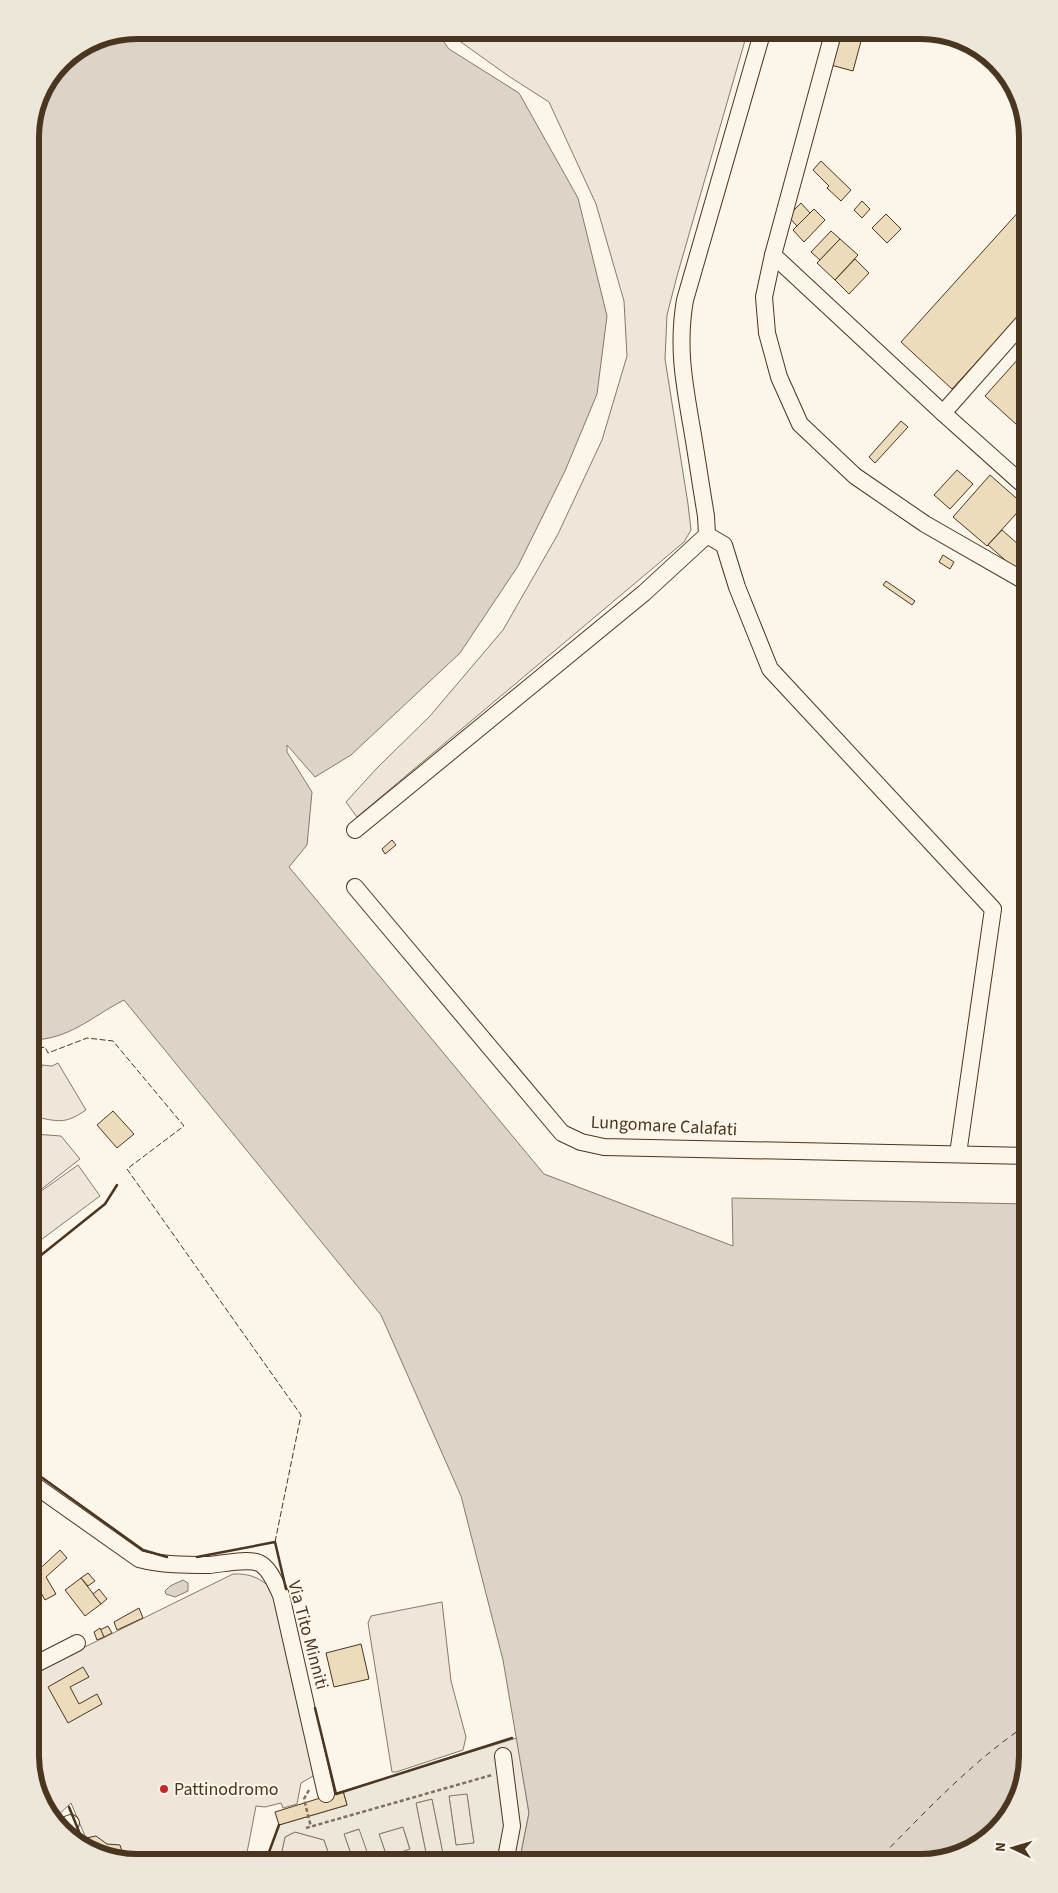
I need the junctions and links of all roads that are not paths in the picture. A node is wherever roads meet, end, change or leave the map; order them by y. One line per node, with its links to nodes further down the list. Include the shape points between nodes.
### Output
1 (760, 39): 7 (street, via 685,300 681,325 684,382)
2 (832, 39): 3 (street)
3 (772, 255): 5 (street); 8 (street, via 764,297 767,333 779,377 800,424 855,476 925,524)
4 (1019, 327): 5 (street)
5 (942, 412): 6 (street)
6 (1019, 481)
7 (707, 535): 9 (street, via 636,600); 11 (street, via 724,545 737,588 770,668 993,909)
8 (1019, 578)
9 (355, 830)
10 (355, 887): 11 (street, Lungomare Calafati, via 562,1133 582,1142 604,1147)
11 (958, 1154): 12 (street, Lungomare Calafati)
12 (1019, 1156)
13 (39, 1488): 17 (street, Via Tito Minniti, via 140,1559 160,1564 260,1564 273,1578 281,1595)
14 (77, 1643): 15 (street)
15 (39, 1662)
16 (504, 1763): 18 (street, via 512,1826)
17 (326, 1794)
18 (507, 1854)

